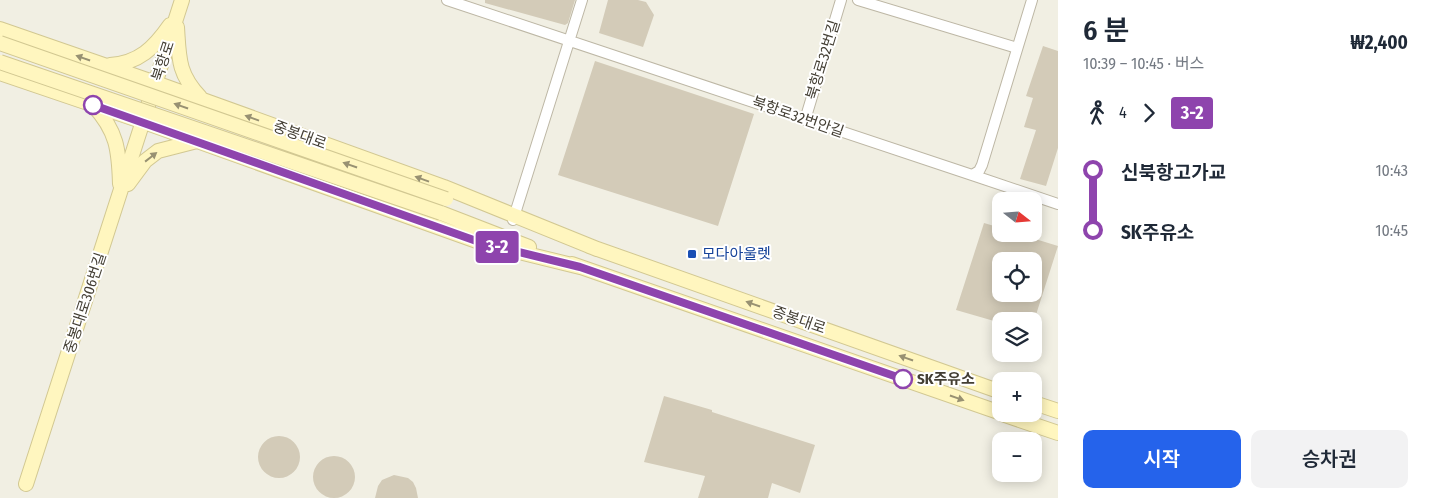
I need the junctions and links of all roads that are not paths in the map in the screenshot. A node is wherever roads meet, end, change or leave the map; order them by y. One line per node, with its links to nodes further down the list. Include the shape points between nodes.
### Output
1 (182, 0): 7 (main road, 북항로)
2 (448, 0): 9 (street, 북항로32번안길)
3 (582, 0): 9 (street)
4 (840, 0): 18 (street, 북항로32번길)
5 (858, 0): 11 (street)
6 (1032, 0): 11 (street)
7 (177, 17): 13 (main road, via 156,44 136,59); 15 (main road, 북항로); 16 (main road, via 183,76)
8 (0, 29): 13 (main road, 중봉대로, one-way to 8)
9 (570, 41): 18 (street, 북항로32번안길); 24 (street)
10 (0, 43): 24 (main road, 중봉대로, one-way to 10, bridge, via 446,199)
11 (1017, 48): 21 (street, via 982,165)
12 (0, 62): 25 (main road, 중봉대로, bridge, via 441,213)
13 (106, 66): 15 (main road, 중봉대로)
14 (0, 73): 17 (main road, 중봉대로)
15 (156, 83): 16 (main road, 중봉대로); 19 (main road, 북항로)
16 (202, 99): 24 (main road, 중봉대로, one-way to 16, via 444,187)
17 (93, 105): 19 (main road, 중봉대로); 22 (main road, via 105,118 116,140)
18 (804, 120): 21 (street, 북항로32번안길)
19 (144, 122): 20 (main road, 중봉대로); 22 (main road, 중봉대로306번길)
20 (197, 141): 22 (main road, one-way to 20, via 145,161 158,151); 25 (main road, 중봉대로, via 482,243)
21 (972, 175): 23 (street, 북항로32번안길)
22 (120, 194): 32 (main road, 중봉대로306번길)
23 (1058, 204)
24 (513, 217): 26 (main road, 중봉대로, one-way to 24)
25 (580, 267): 28 (main road, 중봉대로, one-way to 28)
26 (992, 389)
27 (1042, 406): 29 (main road)
28 (992, 411)
29 (1058, 411)
30 (1026, 422): 31 (main road, 중봉대로)
31 (1058, 433)
32 (26, 484)

